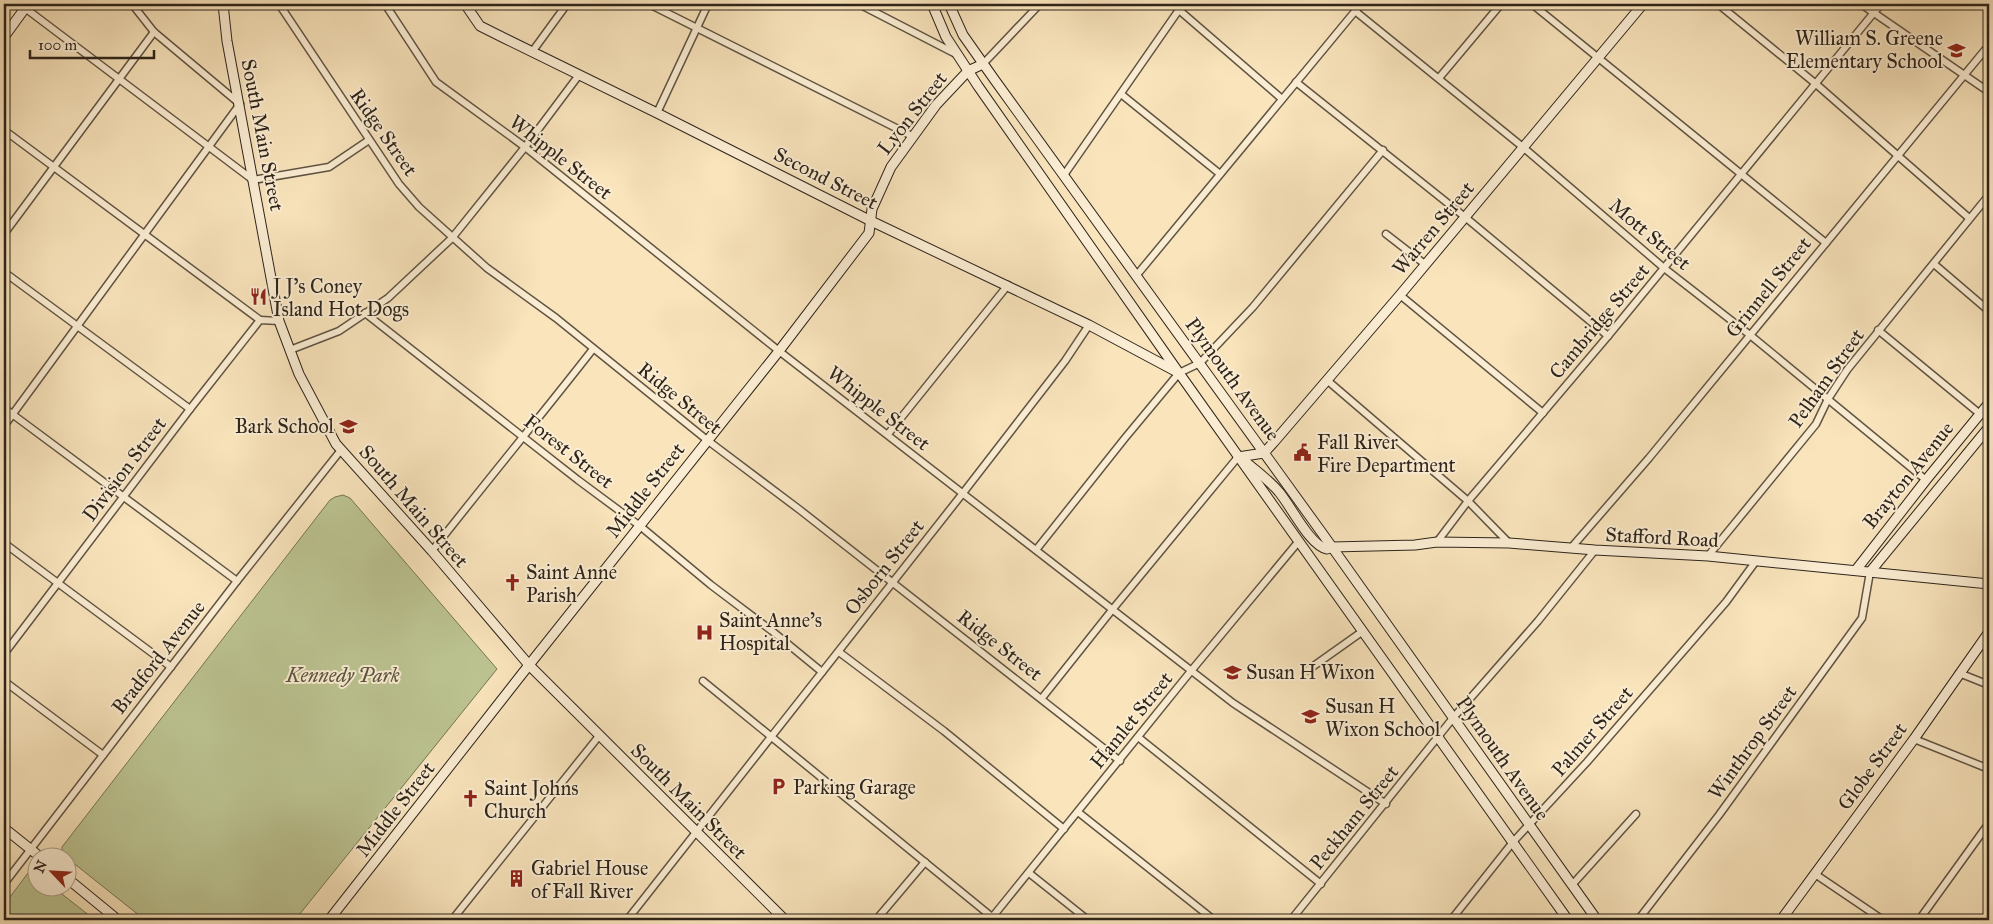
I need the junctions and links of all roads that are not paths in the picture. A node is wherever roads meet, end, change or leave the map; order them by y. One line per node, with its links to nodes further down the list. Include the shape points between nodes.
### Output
1 (132, 4): 25 (street)
2 (223, 4): 42 (main road, South Main Street)
3 (279, 4): 46 (street, Ridge Street)
4 (384, 4): 48 (street, Whipple Street, via 436,82)
5 (465, 4): 28 (main road, Second Street, via 480,26)
6 (567, 4): 28 (street)
7 (649, 4): 24 (street)
8 (708, 4): 24 (street)
9 (859, 4): 29 (street)
10 (932, 4): 29 (main road, Plymouth Avenue, via 942,30)
11 (949, 4): 31 (main road, Plymouth Avenue, via 960,29)
12 (1040, 4): 31 (street)
13 (1360, 4): 22 (street)
14 (1501, 4): 35 (street)
15 (1532, 4): 30 (street)
16 (1643, 4): 30 (main road, Warren Street)
17 (1718, 4): 38 (street)
18 (1861, 4): 23 (street)
19 (1881, 4): 23 (street, Cambridge Street)
20 (25, 5): 26 (main road); 36 (street)
21 (1181, 7): 40 (street); 41 (street)
22 (1355, 11): 35 (street, Mott Street); 37 (street)
23 (1873, 14): 34 (street); 38 (street, Cambridge Street)
24 (697, 27): 43 (street); 45 (street)
25 (154, 32): 36 (street); 42 (street)
26 (4, 37)
27 (1989, 45): 34 (street, Grinnell Street)
28 (532, 52): 33 (main road, Second Street)
29 (957, 54): 32 (main road, Plymouth Avenue)
30 (1599, 58): 49 (main road, Warren Street); 54 (street)
31 (983, 64): 32 (main road, Lyon Street); 55 (main road, Plymouth Avenue)
32 (968, 71): 45 (main road, Lyon Street); 87 (main road, Plymouth Avenue)
33 (579, 75): 43 (main road, Second Street); 48 (street)
34 (1964, 75): 39 (street); 51 (street, Grinnell Street)
35 (1439, 78): 49 (street, Mott Street)
36 (119, 79): 47 (street); 52 (street)
37 (1296, 82): 41 (street); 50 (street)
38 (1816, 84): 51 (street); 54 (street, Cambridge Street)
39 (1989, 92)
40 (1121, 94): 53 (street); 55 (street)
41 (1282, 99): 53 (street)
42 (240, 104): 47 (street); 56 (main road, South Main Street)
43 (657, 112): 61 (main road, Second Street)
44 (4, 130): 52 (street)
45 (912, 136): 61 (main road, Lyon Street, via 891,167 872,209)
46 (369, 140): 56 (street, via 329,167); 65 (street, Ridge Street, via 414,202)
47 (208, 146): 56 (street); 63 (street)
48 (524, 147): 65 (street); 85 (street, Whipple Street)
49 (1524, 148): 59 (main road, Warren Street); 69 (street, Mott Street)
50 (1383, 150): 59 (street); 86 (street, via 1253,307)
51 (1899, 156): 60 (street); 66 (street, Grinnell Street)
52 (54, 167): 62 (street); 63 (street)
53 (1220, 174): 71 (street)
54 (1740, 174): 66 (street); 69 (street, Cambridge Street)
55 (1064, 175): 71 (main road, Plymouth Avenue)
56 (253, 180): 77 (main road, South Main Street)
57 (1989, 195): 58 (street, Pelham Street)
58 (1987, 203): 60 (street, Pelham Street)
59 (1465, 217): 68 (main road, Warren Street); 82 (street)
60 (1969, 218): 67 (street, Pelham Street)
61 (872, 221): 72 (main road, Second Street); 85 (main road, Middle Street, via 869,233)
62 (4, 234)
63 (144, 234): 76 (street); 79 (street)
64 (1386, 234): 68 (street)
65 (452, 238): 75 (street, via 388,298); 83 (street, Ridge Street)
66 (1826, 243): 81 (street, Grinnell Street)
67 (1934, 264): 74 (street); 80 (street, Pelham Street)
68 (1426, 265): 73 (main road, Warren Street)
69 (1664, 268): 81 (street, Mott Street); 82 (street, Cambridge Street)
70 (4, 272): 79 (street)
71 (1136, 276): 86 (main road, Plymouth Avenue)
72 (1008, 285): 78 (main road, Second Street); 98 (street)
73 (1400, 296): 88 (main road, Warren Street); 93 (street)
74 (1989, 311)
75 (365, 313): 84 (street, via 340,331); 99 (street, Forest Street)
76 (260, 320): 77 (street); 92 (street, Division Street)
77 (279, 321): 84 (main road, South Main Street)
78 (1089, 325): 87 (main road, Second Street); 105 (street, Osborn Street)
79 (77, 326): 92 (street); 94 (street)
80 (1878, 330): 89 (street, Pelham Street); 95 (street)
81 (1750, 335): 89 (street, Mott Street); 114 (street, Grinnell Street)
82 (1608, 336): 93 (street, Cambridge Street)
83 (593, 349): 99 (street); 100 (street, Ridge Street)
84 (290, 350): 101 (main road, South Main Street, via 312,400)
85 (780, 351): 98 (street, Whipple Street); 100 (main road, Middle Street)
86 (1200, 363): 87 (street); 102 (main road, Plymouth Avenue)
87 (1179, 373): 103 (main road, Plymouth Avenue); 115 (street)
88 (1328, 382): 102 (main road, Warren Street); 107 (street)
89 (1828, 398): 104 (street, Mott Street); 118 (street, Pelham Street, via 1816,424)
90 (1989, 403): 95 (main road, Brayton Avenue)
91 (4, 408): 94 (street)
92 (190, 409): 106 (street, Division Street)
93 (1543, 413): 107 (street, Cambridge Street)
94 (12, 414): 96 (street); 106 (street)
95 (1980, 414): 104 (main road, Brayton Avenue)
96 (4, 426)
97 (1989, 426): 121 (main road, Brayton Avenue)
98 (888, 434): 105 (street, Whipple Street)
99 (524, 436): 108 (street, Forest Street); 117 (street)
100 (707, 440): 108 (main road, Middle Street); 123 (street, Ridge Street)
101 (341, 450): 117 (main road, South Main Street); 122 (street, Bradford Avenue)
102 (1264, 453): 103 (main road); 113 (main road, Plymouth Avenue)
103 (1238, 456): 109 (main road, Plymouth Avenue); 113 (main road, via 1279,492 1317,544 1323,548); 126 (street)
104 (1926, 480): 120 (main road, Brayton Avenue)
105 (963, 493): 115 (street, Whipple Street); 123 (street, Osborn Street)
106 (124, 497): 122 (street); 124 (street, Division Street)
107 (1468, 501): 110 (street, Cambridge Street); 112 (street)
108 (640, 526): 131 (main road, Middle Street); 135 (street, Forest Street)
109 (1299, 542): 127 (main road, Plymouth Avenue); 134 (street, Hamlet Street)
110 (1437, 542): 112 (main road, Stafford Road); 113 (main road, Stafford Road)
111 (4, 543): 124 (street)
112 (1510, 543): 114 (main road, Stafford Road)
113 (1332, 547): 141 (main road, Plymouth Avenue)
114 (1571, 548): 116 (main road, Stafford Road)
115 (1036, 550): 126 (street, Whipple Street)
116 (1595, 550): 118 (main road, Stafford Road); 141 (street, Peckham Street)
117 (432, 551): 131 (main road, South Main Street)
118 (1708, 556): 119 (main road, Stafford Road)
119 (1756, 562): 120 (main road, Stafford Road); 154 (street, Palmer Street, via 1726,602)
120 (1856, 570): 121 (main road, Stafford Road)
121 (1870, 572): 125 (main road, Stafford Road); 182 (street, Winthrop Street, via 1862,618)
122 (237, 581): 132 (street, Bradford Avenue)
123 (892, 582): 129 (street, Osborn Street); 140 (street, Ridge Street)
124 (58, 584): 130 (street, Division Street); 132 (street)
125 (1989, 584)
126 (1112, 610): 134 (street, Whipple Street); 140 (street)
127 (1363, 631): 133 (street); 145 (main road, Plymouth Avenue)
128 (1989, 632): 136 (main road, Globe Street)
129 (839, 652): 135 (street, Osborn Street); 156 (street, via 944,731)
130 (4, 654)
131 (529, 665): 142 (main road, South Main Street); 172 (main road, Middle Street)
132 (171, 667): 147 (street, Bradford Avenue)
133 (1308, 670)
134 (1191, 671): 144 (street, Hamlet Street); 150 (street, Whipple Street, via 1232,703)
135 (822, 672): 143 (street, Osborn Street)
136 (1959, 673): 139 (street); 146 (main road, Globe Street)
137 (4, 681): 147 (street)
138 (703, 681): 143 (street)
139 (1989, 685)
140 (1042, 698): 148 (street, Ridge Street)
141 (1453, 718): 145 (street, Peckham Street); 154 (main road, Plymouth Avenue)
142 (599, 736): 157 (main road, South Main Street); 173 (street)
143 (770, 737): 157 (street, Osborn Street); 162 (street)
144 (1138, 737): 148 (street, Hamlet Street); 166 (street)
145 (1438, 738): 150 (street, Peckham Street); 158 (main road, Plymouth Avenue)
146 (1914, 739): 149 (street); 164 (main road, Globe Street)
147 (103, 755): 159 (street, Bradford Avenue)
148 (1120, 761): 151 (street, Hamlet Street)
149 (1989, 769)
150 (1386, 804): 166 (street, Peckham Street)
151 (1078, 812): 156 (street, Hamlet Street); 178 (street)
152 (1636, 814): 167 (street)
153 (1989, 823): 185 (street)
154 (1530, 825): 158 (street, Palmer Street); 167 (main road, Plymouth Avenue)
155 (4, 828): 160 (main road)
156 (1064, 829): 163 (street, Hamlet Street)
157 (696, 833): 174 (street, Osborn Street); 175 (main road, South Main Street)
158 (1513, 842): 170 (main road, Plymouth Avenue); 180 (street, Palmer Street)
159 (33, 846)
160 (28, 848)
161 (28, 853): 165 (street, Bradford Avenue)
162 (925, 862): 169 (street); 176 (street)
163 (1029, 873): 169 (street, Hamlet Street); 177 (street)
164 (1815, 874): 183 (main road, Globe Street); 184 (street)
165 (4, 884)
166 (1321, 884): 179 (street, Peckham Street)
167 (1572, 885): 181 (main road, Plymouth Avenue)
168 (78, 887): 171 (main road)
169 (991, 919)
170 (1566, 919)
171 (118, 920)
172 (329, 920)
173 (452, 920)
174 (627, 920)
175 (784, 920)
176 (876, 920)
177 (1088, 920)
178 (1214, 920)
179 (1292, 920)
180 (1451, 920)
181 (1597, 920)
182 (1638, 920)
183 (1781, 920)
184 (1883, 920)
185 (1919, 920)

